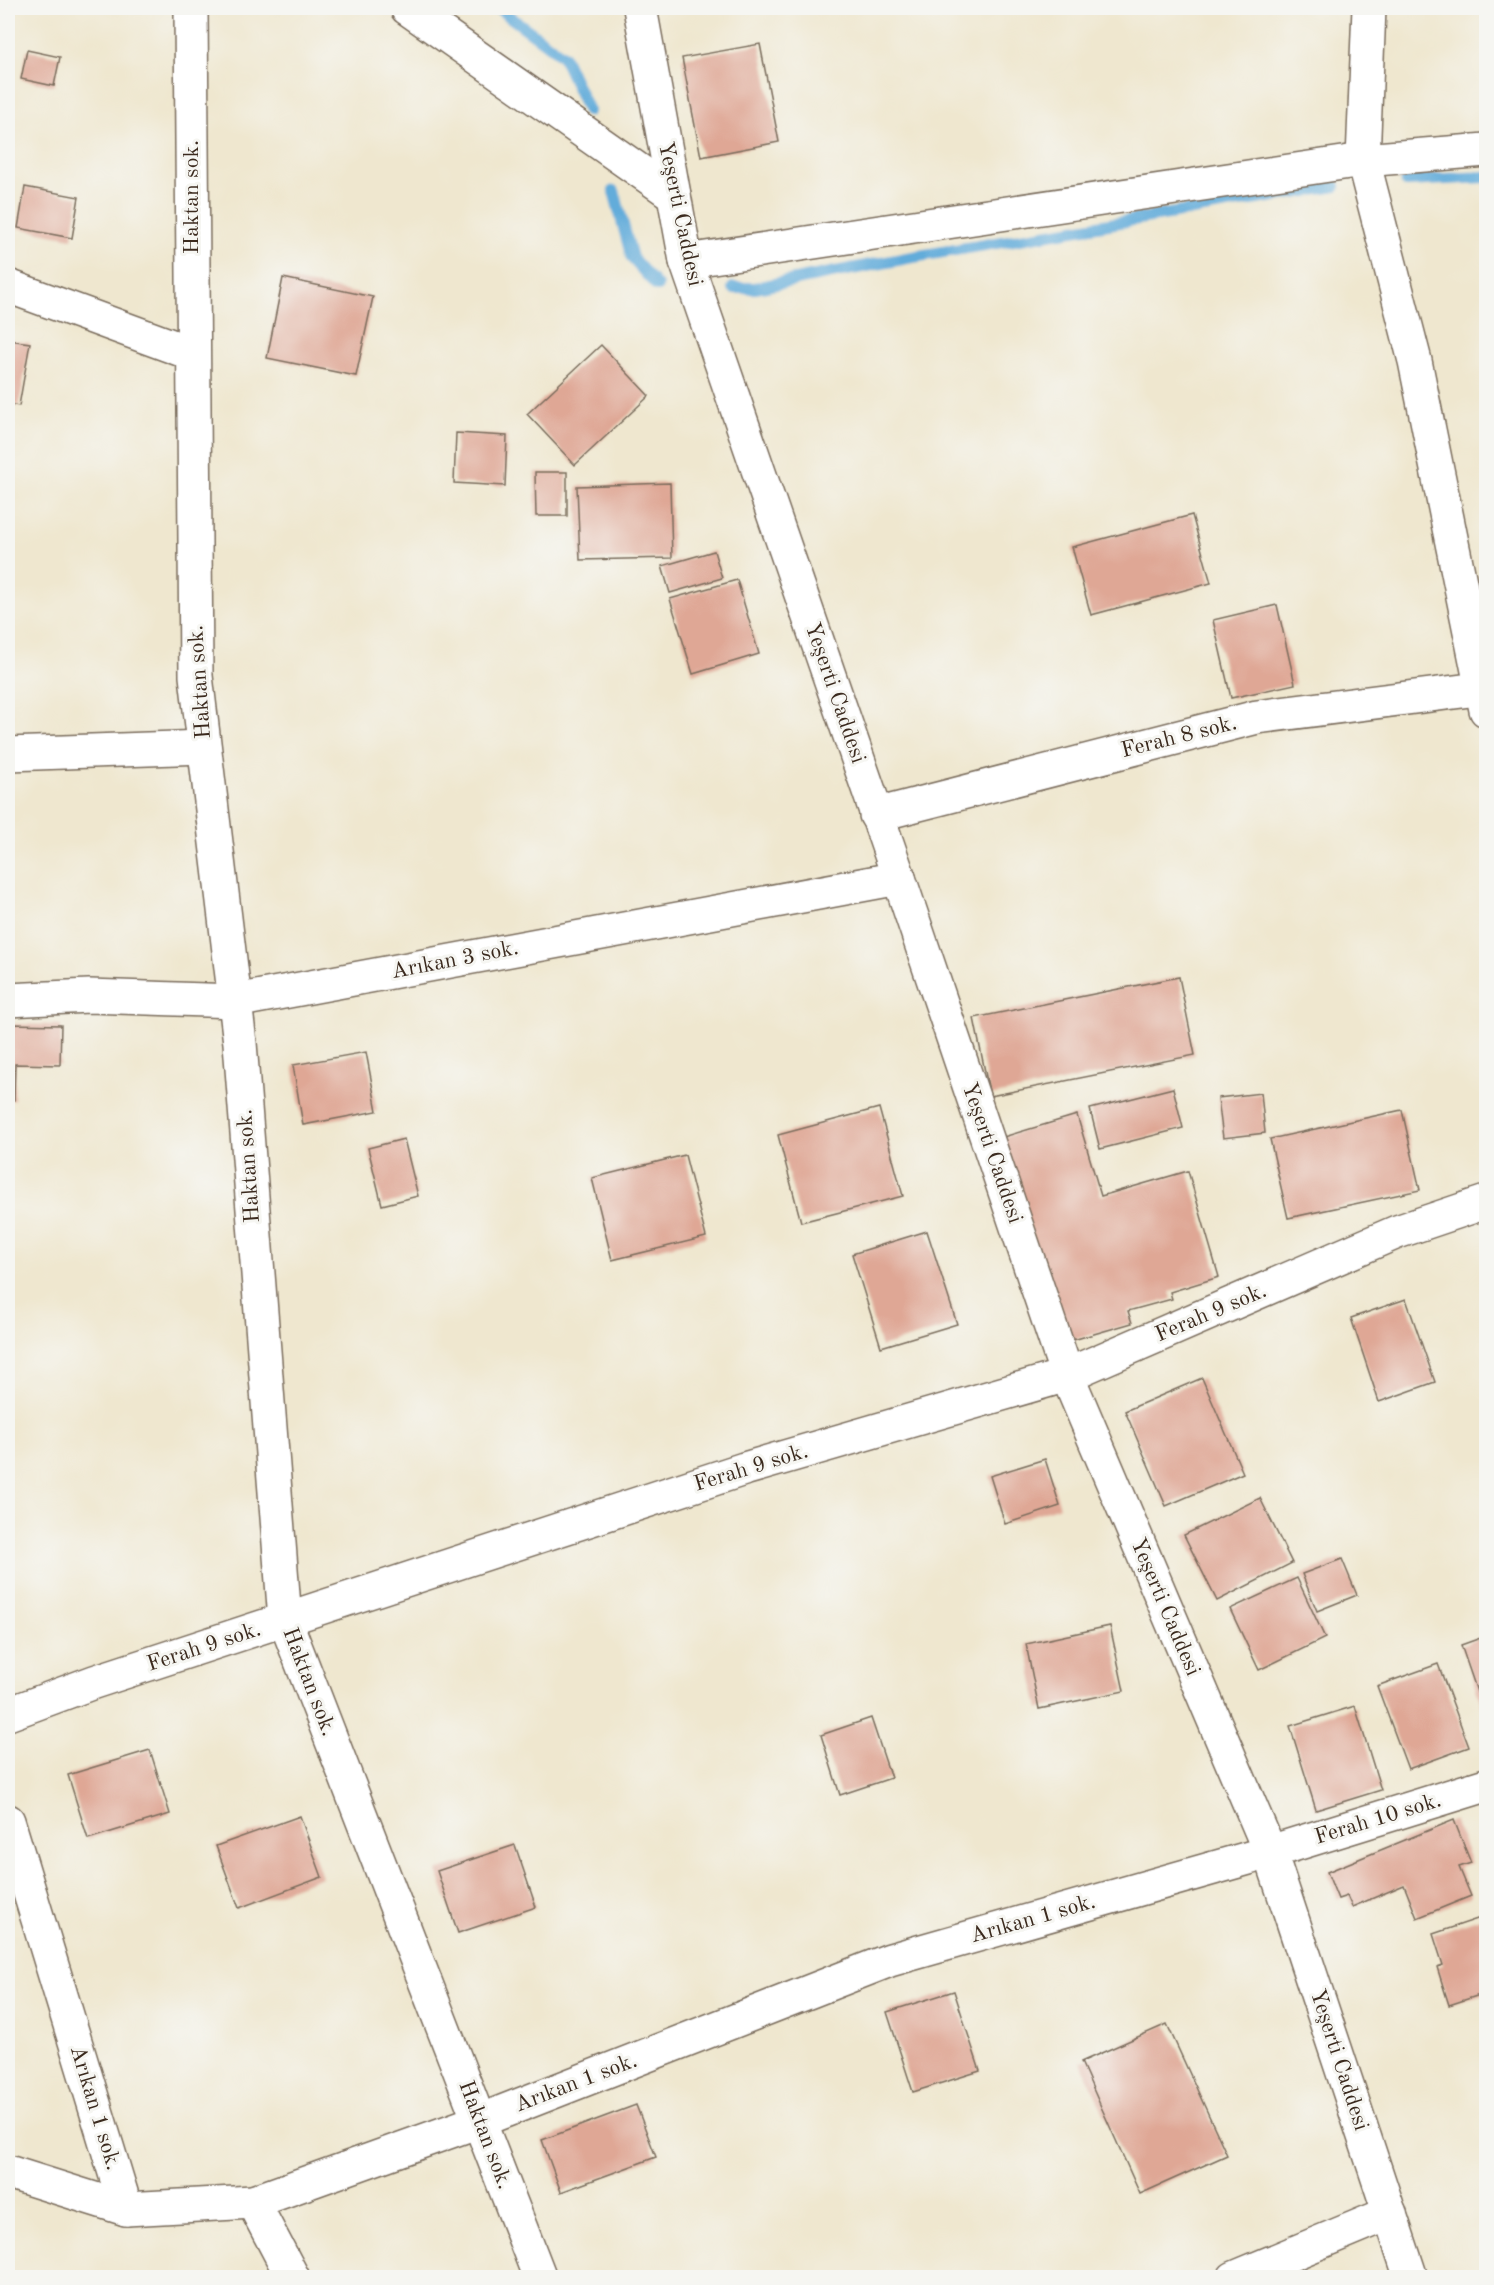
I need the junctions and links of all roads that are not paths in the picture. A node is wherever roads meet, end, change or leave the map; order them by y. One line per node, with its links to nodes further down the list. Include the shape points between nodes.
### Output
1 (191, 8): 10 (street, Haktan sok.)
2 (407, 8): 7 (street)
3 (640, 8): 7 (street, Yeşerti Caddesi)
4 (1369, 8): 6 (street)
5 (1486, 150): 6 (street)
6 (1363, 160): 8 (street); 11 (street, via 1415,361)
7 (674, 195): 8 (street, Yeşerti Caddesi)
8 (686, 261): 14 (street, Yeşerti Caddesi)
9 (8, 286): 10 (street)
10 (194, 354): 12 (street, Haktan sok., via 196,676)
11 (1485, 695): 14 (street, Ferah 8 sok., via 1257,717)
12 (204, 747): 13 (street); 17 (street, Haktan sok.)
13 (8, 754)
14 (876, 814): 15 (street, Yeşerti Caddesi)
15 (898, 878): 17 (street, Arıkan 3 sok.); 19 (street, Yeşerti Caddesi)
16 (8, 1000): 17 (street, Arıkan 3 sok., via 88,996)
17 (235, 1001): 20 (street, Haktan sok.)
18 (1486, 1202): 19 (street, Ferah 9 sok., via 1397,1232)
19 (1067, 1376): 20 (street, Ferah 9 sok., via 744,1469); 24 (street, Yeşerti Caddesi)
20 (285, 1620): 21 (street, Ferah 9 sok.); 25 (street, Haktan sok.)
21 (8, 1714)
22 (1486, 1785): 24 (street, Ferah 10 sok.)
23 (8, 1821): 28 (street, Arıkan 1 sok.)
24 (1270, 1852): 25 (street, Arıkan 1 sok., via 890,1960); 29 (street, Yeşerti Caddesi)
25 (479, 2121): 27 (street, Arıkan 1 sok.); 31 (street, Haktan sok.)
26 (8, 2172): 28 (street)
27 (253, 2202): 28 (street, Arıkan 1 sok.); 30 (street)
28 (126, 2209)
29 (1390, 2213): 32 (street); 33 (street, Yeşerti Caddesi)
30 (292, 2277)
31 (540, 2277)
32 (1234, 2277)
33 (1411, 2277)

